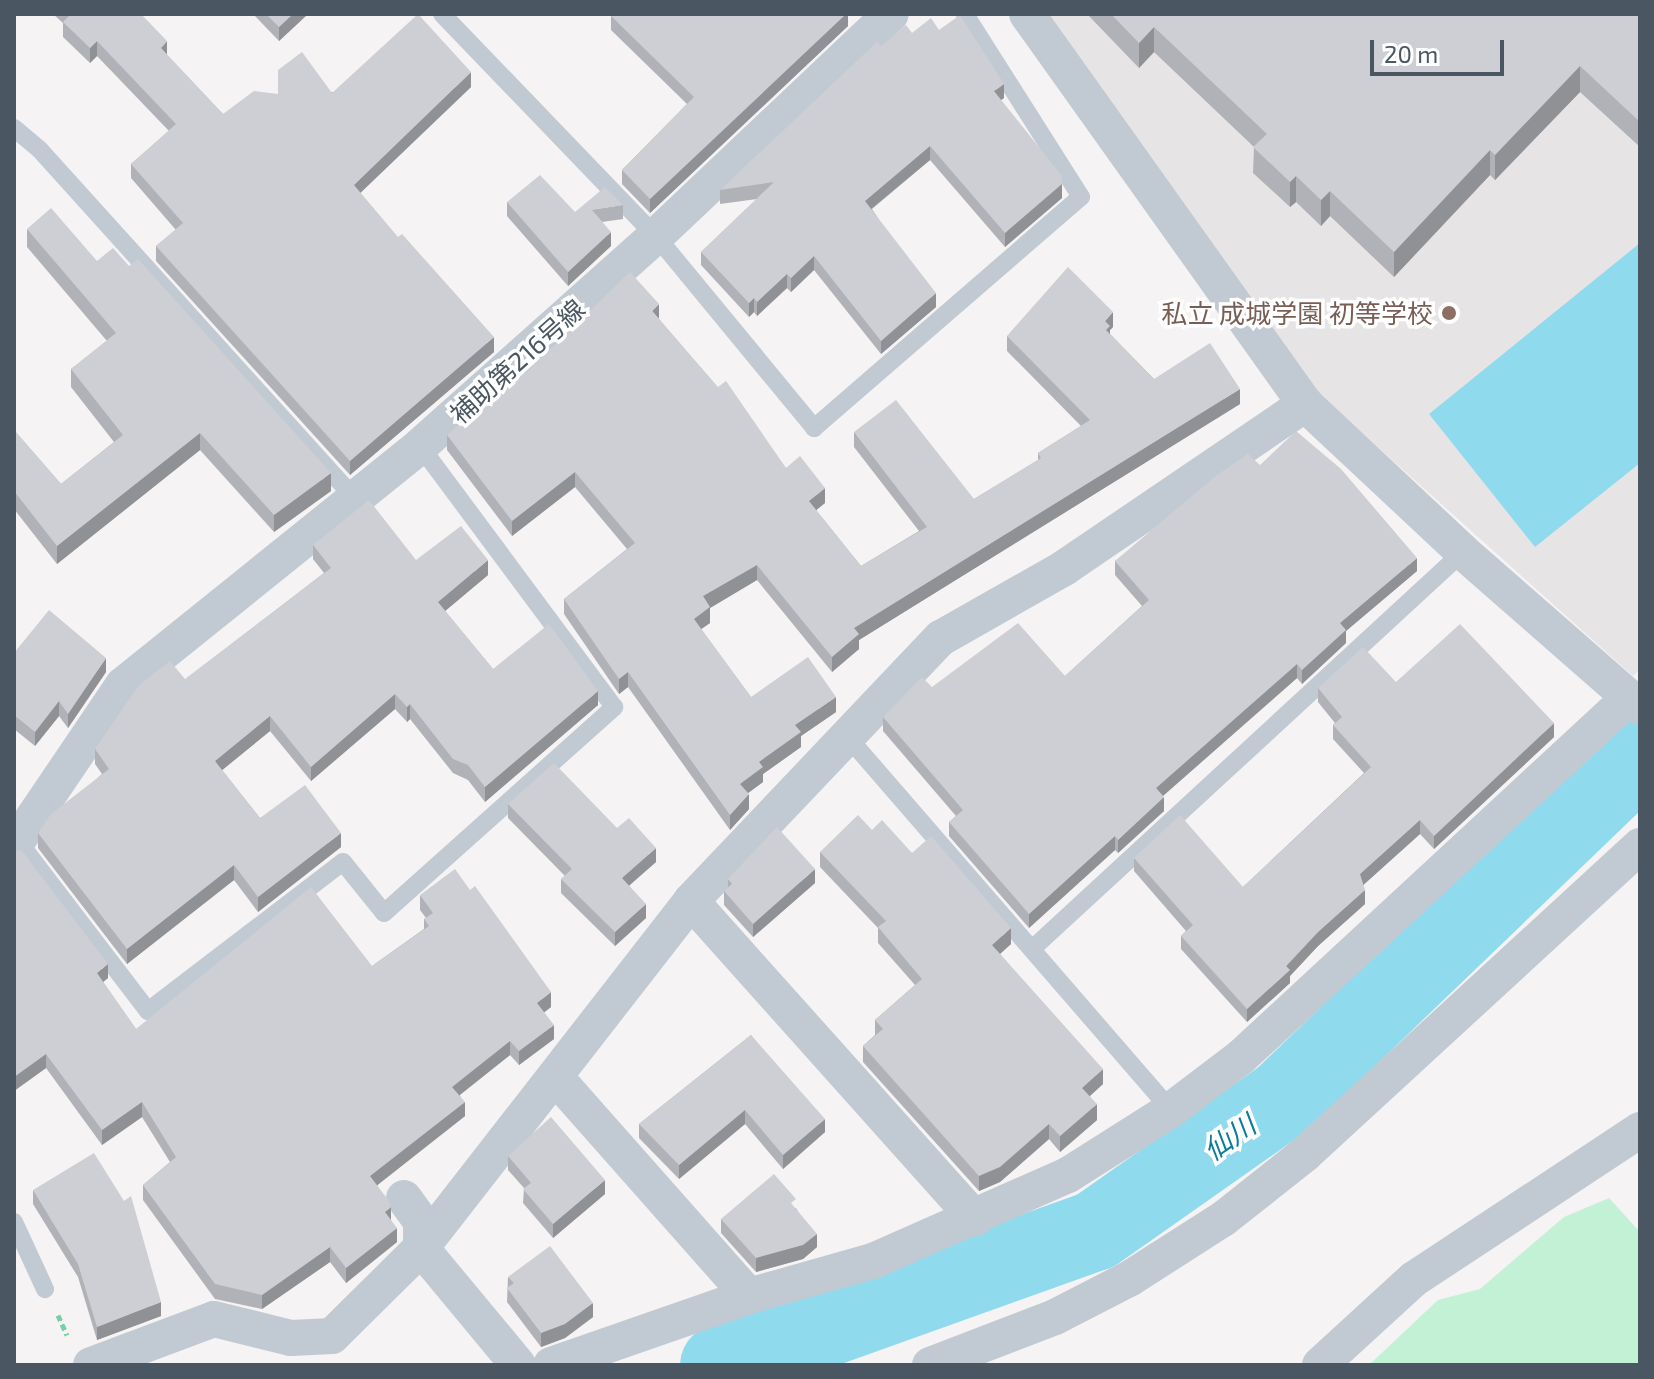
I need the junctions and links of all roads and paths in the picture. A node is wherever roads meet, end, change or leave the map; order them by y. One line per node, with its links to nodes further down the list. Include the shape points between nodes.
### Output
1 (442, 14): 6 (lane)
2 (891, 14): 6 (street, 補助第216号線)
3 (965, 14): 6 (lane, via 1081,197 814,428)
4 (1027, 14): 7 (street)
5 (14, 128): 9 (lane, via 40,150)
6 (656, 236): 8 (street, 補助第216号線)
7 (1305, 404): 10 (street); 12 (street, via 1064,568 941,638)
8 (420, 446): 9 (street, 補助第216号線); 13 (lane, via 614,707 384,913 343,862 148,1011)
9 (355, 499): 13 (street, 補助第216号線, via 123,685)
10 (1463, 552): 11 (street); 16 (lane)
11 (1636, 703): 18 (street, via 1241,1057)
12 (846, 735): 15 (street); 16 (lane)
13 (16, 844)
14 (1640, 846): 29 (street, via 1305,1154 1223,1219 1129,1279 1055,1317)
15 (691, 901): 17 (street); 21 (street)
16 (1032, 949): 18 (lane)
17 (557, 1079): 23 (street); 25 (street)
18 (1171, 1110): 21 (street, via 1068,1175)
19 (1640, 1130): 30 (street, via 1414,1279)
20 (404, 1198): 23 (street, via 421,1221)
21 (975, 1219): 25 (street, via 873,1261)
22 (14, 1222): 24 (lane)
23 (421, 1248): 26 (street, via 332,1336 291,1338 214,1319); 27 (street)
24 (45, 1289): 26 (path)
25 (749, 1296): 28 (street)
26 (80, 1352)
27 (518, 1365)
28 (551, 1365)
29 (930, 1365)
30 (1320, 1365)

